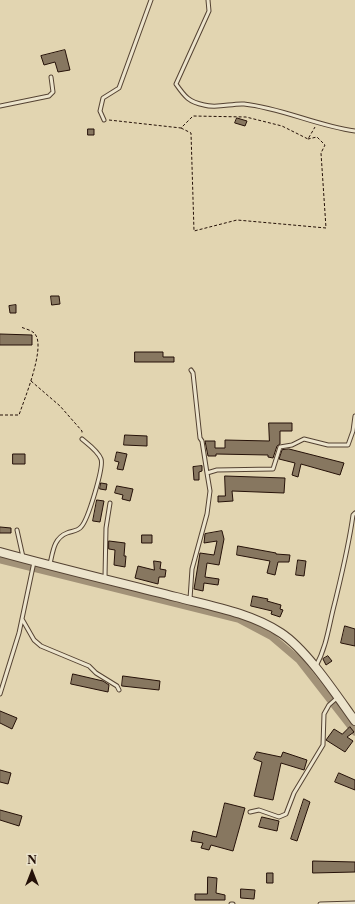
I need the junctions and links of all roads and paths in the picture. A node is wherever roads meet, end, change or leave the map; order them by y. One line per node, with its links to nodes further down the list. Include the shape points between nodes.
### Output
1 (151, 0): 5 (lane, via 119,88 103,98 100,111)
2 (208, 0): 6 (lane, via 209,11 176,84 186,99 206,106 244,104)
3 (51, 77): 4 (lane, via 53,92 49,96)
4 (0, 106)
5 (104, 120): 7 (path)
6 (317, 123): 8 (lane); 9 (path)
7 (181, 128): 9 (path, via 193,116 246,117 282,126); 9 (path, via 190,134 194,231 237,220 326,228 321,153 325,145 317,137)
8 (355, 131)
9 (308, 139)
10 (21, 327): 12 (path, via 34,332 38,339)
11 (191, 370): 16 (lane, via 200,438)
12 (31, 381): 13 (path, via 19,415); 15 (path, via 60,406 82,431)
13 (0, 414)
14 (355, 416): 16 (lane, via 348,445 328,445 304,439 280,447 274,469 217,470)
15 (82, 438): 23 (lane, via 99,455 102,466 82,527 57,541 53,547)
16 (208, 473): 25 (lane, via 210,491 207,514 192,569)
17 (110, 503): 24 (lane, via 106,528)
18 (355, 513): 27 (lane, via 323,654)
19 (17, 530): 21 (lane)
20 (0, 552): 21 (street)
21 (23, 558): 22 (street)
22 (34, 562): 23 (street); 26 (lane)
23 (50, 566): 24 (street)
24 (105, 579): 25 (street)
25 (190, 601): 27 (street, via 246,617 283,634)
26 (22, 619): 28 (lane, via 34,640 41,646 89,666); 29 (lane)
27 (315, 668): 30 (street)
28 (119, 690)
29 (0, 694)
30 (338, 697): 31 (street); 32 (lane, via 324,714 323,745 294,793 286,814 279,817 259,810)
31 (355, 721)
32 (250, 812)
33 (355, 903): 34 (lane)
34 (320, 904)

